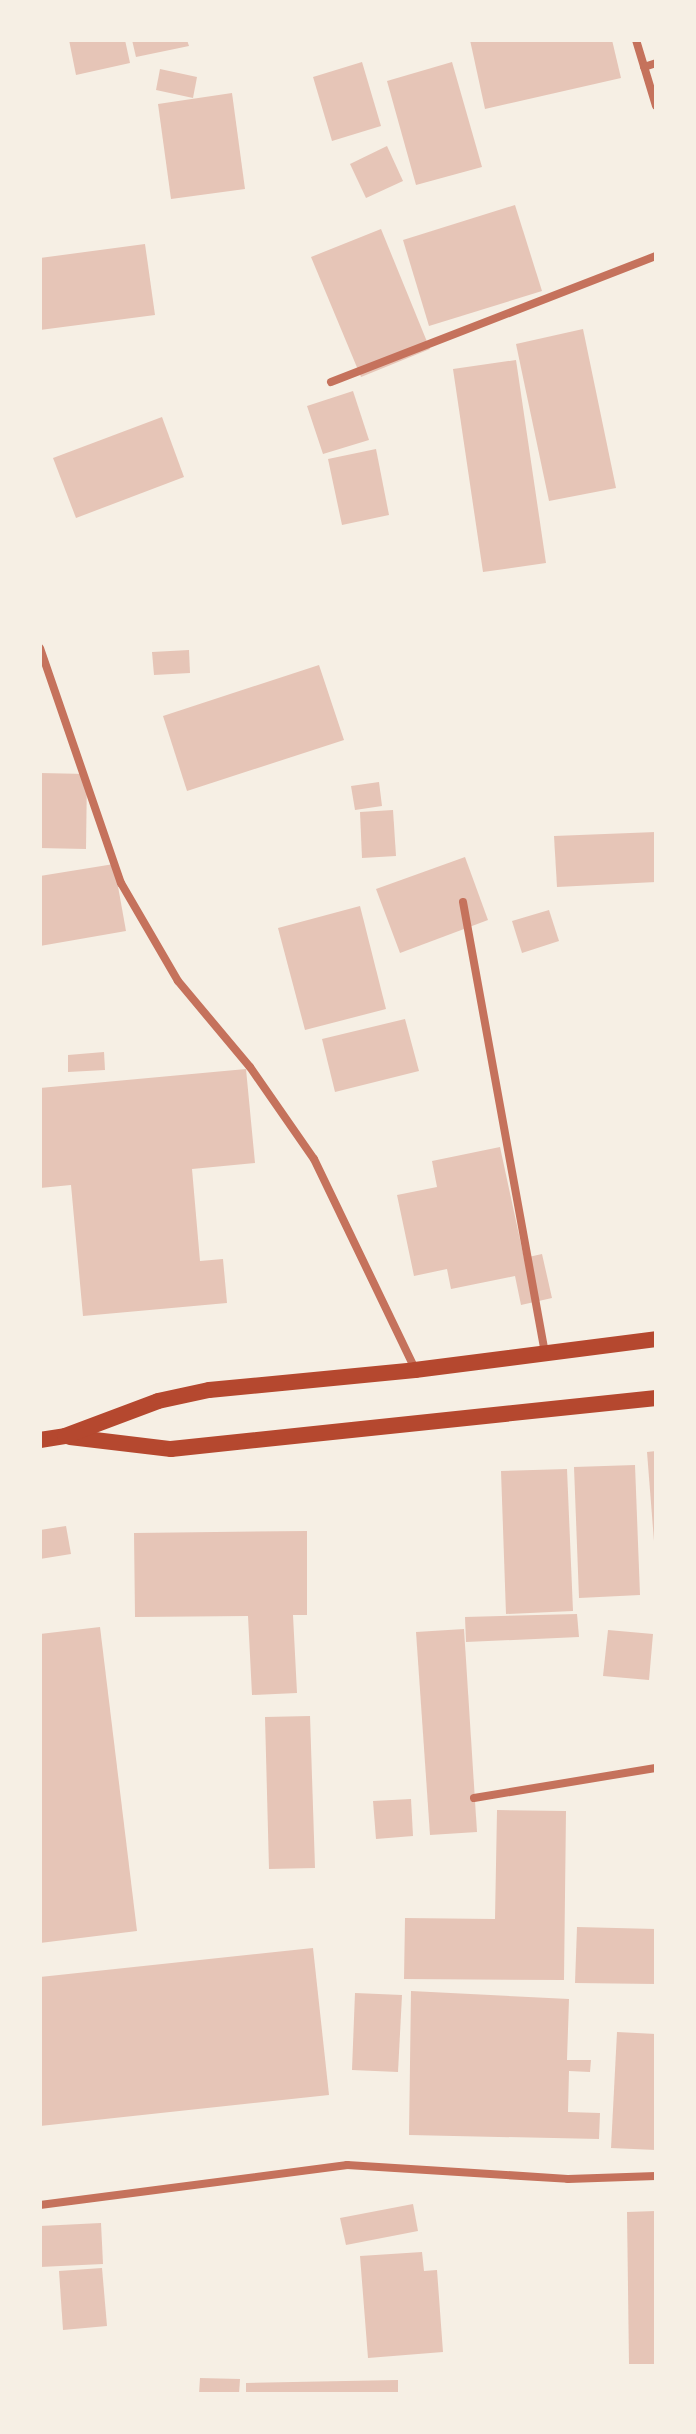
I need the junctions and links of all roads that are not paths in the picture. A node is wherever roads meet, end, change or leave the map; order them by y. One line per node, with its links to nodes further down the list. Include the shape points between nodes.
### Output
1 (636, 40): 3 (street)
2 (656, 63): 3 (street)
3 (644, 67): 4 (street)
4 (656, 106)
5 (656, 256): 6 (street)
6 (331, 382)
7 (40, 648): 11 (street, via 121,883 178,981 250,1067 314,1159)
8 (463, 902): 10 (street)
9 (656, 1339): 10 (main road)
10 (545, 1353): 11 (main road)
11 (415, 1370): 13 (main road, via 209,1390 158,1401)
12 (656, 1398): 13 (main road, via 171,1449)
13 (65, 1436): 14 (main road)
14 (40, 1440)
15 (656, 1768): 16 (street)
16 (474, 1798)
17 (656, 2176): 18 (street, via 568,2179 347,2165)
18 (40, 2205)

